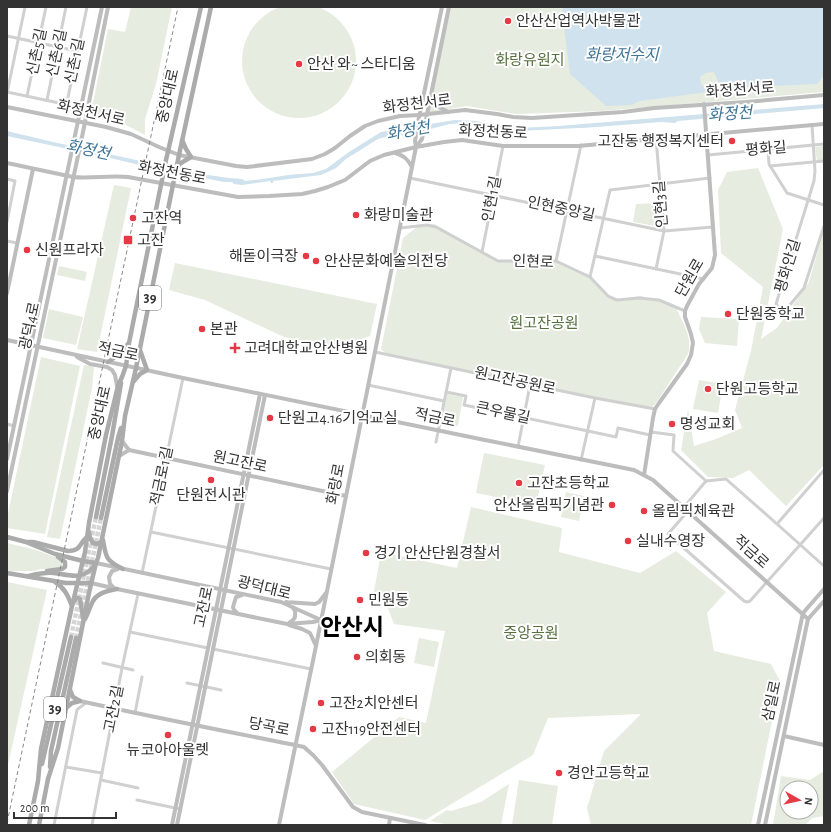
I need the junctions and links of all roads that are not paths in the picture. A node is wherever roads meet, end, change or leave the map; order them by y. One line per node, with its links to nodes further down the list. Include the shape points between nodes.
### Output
1 (25, 7): 12 (street)
2 (46, 7): 13 (street, 신촌5길)
3 (66, 7): 14 (street, 신촌6길)
4 (86, 7): 15 (street, 신촌1길)
5 (101, 7): 10 (street); 26 (street)
6 (201, 7): 39 (main road, 중앙대로 / 39)
7 (211, 7): 32 (main road, 중앙대로 / 39)
8 (442, 7): 25 (street, 화랑로)
9 (449, 7): 16 (street, 화랑로)
10 (108, 8): 27 (street)
11 (7, 36): 12 (street)
12 (19, 38): 13 (street); 17 (street)
13 (38, 42): 14 (street); 19 (street, 신촌5길)
14 (58, 47): 15 (street); 20 (street, 신촌6길)
15 (77, 51): 20 (street, 신촌1길, via 67,102 64,104)
16 (434, 83): 23 (street, via 434,102); 24 (street, 화랑로)
17 (7, 92): 19 (street, 신촌1길)
18 (824, 95): 21 (street, 화정천서로)
19 (28, 96): 20 (street, 신촌1길)
20 (47, 100)
21 (704, 106): 23 (street, 화정천서로, via 532,118 465,110); 30 (street, 단원로)
22 (7, 107): 26 (street, 화정천서로)
23 (449, 112): 24 (street, 화정천서로)
24 (427, 114): 25 (street, 화정천서로); 37 (street, 화랑로, via 422,140)
25 (419, 115): 37 (street, 화랑로, via 414,141); 43 (street, 화정천서로, via 378,121 366,126 325,154 312,159 247,167)
26 (79, 121): 27 (street, 화정천서로); 51 (street, 광덕4로)
27 (85, 122): 39 (street, 화정천서로, via 131,134); 52 (street, 광덕4로)
28 (824, 124): 29 (street, 화정천동로)
29 (812, 125): 30 (street, 화정천동로); 34 (street, 평화안길)
30 (706, 135): 31 (street, 화정천동로); 41 (street, 단원로)
31 (656, 139): 36 (street, 화정천동로); 57 (street, 인현3길)
32 (182, 140): 42 (main road, 중앙대로 / 39); 43 (main road)
33 (824, 144): 34 (street, 평화길)
34 (814, 145): 38 (street, 평화길); 44 (street, 평화안길)
35 (503, 146): 36 (street, 화정천동로); 37 (street, 화정천동로, via 462,140); 59 (street, 인현1길)
36 (581, 146): 64 (street)
37 (416, 147): 40 (street, 화정천동로); 49 (street, 화랑로)
38 (768, 149): 41 (street, 평화길); 48 (street)
39 (168, 151): 42 (street, 화정천서로); 56 (main road, 중앙대로 / 39)
40 (393, 153): 49 (street, via 402,155); 58 (street, 화정천동로, via 370,161 345,180 302,194 238,197)
41 (708, 154): 54 (street, 단원로)
42 (179, 155): 43 (street, 화정천서로); 47 (main road, 중앙대로 / 39)
43 (191, 157): 47 (main road)
44 (815, 162): 45 (street); 48 (street); 61 (street, 평화안길, via 814,181)
45 (824, 162)
46 (7, 163): 50 (street, 화정천동로)
47 (179, 164): 58 (main road, 중앙대로 / 39)
48 (770, 166): 61 (street, via 787,193)
49 (412, 168): 53 (street, 화랑로)
50 (33, 169): 51 (street, 화정천동로); 72 (street)
51 (67, 176): 52 (street, 화정천동로); 83 (street, 광덕4로)
52 (73, 177): 56 (street, 화정천동로, via 120,176); 84 (street, 광덕4로)
53 (410, 178): 59 (street, 인현중앙길); 69 (street, 화랑로)
54 (710, 178): 57 (street); 68 (street, 단원로)
55 (7, 179): 62 (street, via 15,181)
56 (162, 183): 58 (street, 화정천동로); 82 (main road, 중앙대로 / 39)
57 (660, 184): 65 (street, via 610,190); 70 (street, 인현3길)
58 (173, 186): 85 (main road, 중앙대로 / 39)
59 (493, 195): 64 (street, 인현중앙길); 73 (street, 인현1길)
60 (7, 200): 62 (street)
61 (808, 200): 63 (street); 67 (street, 평화안길, via 776,304 779,308 789,306 804,288)
62 (11, 201): 66 (street)
63 (824, 205)
64 (567, 210): 65 (street, 인현중앙길); 75 (street)
65 (604, 218): 70 (street, 인현중앙길); 74 (street)
66 (7, 221)
67 (824, 226)
68 (713, 227): 70 (street, 인현중앙길); 78 (street, 단원로, via 716,255 712,268)
69 (400, 228): 73 (street, 인현로, via 427,225 436,227); 86 (street, 화랑로)
70 (664, 231): 76 (street, 인현3길)
71 (7, 241): 72 (street)
72 (18, 243): 79 (street)
73 (482, 252): 75 (street, 인현로, via 498,261)
74 (595, 256): 76 (street); 77 (street)
75 (556, 261): 77 (street, 인현로)
76 (656, 269): 78 (street)
77 (590, 276): 80 (street, 인현로, via 608,296 617,300 659,300)
78 (704, 279): 80 (street, 단원로)
79 (7, 293)
80 (685, 311): 104 (street, 단원로, via 693,343 691,355)
81 (7, 340): 83 (street, 적금로)
82 (129, 343): 88 (main road, via 121,353); 89 (main road, 중앙대로 / 39)
83 (31, 345): 84 (street, 적금로); 109 (street, 광덕4로)
84 (38, 346): 87 (street, 적금로); 125 (street, 광덕4로)
85 (139, 350): 90 (main road, 중앙대로 / 39); 92 (main road)
86 (375, 352): 91 (street, 원고잔공원로); 96 (street, 화랑로)
87 (71, 354): 88 (street, 적금로); 98 (street, 적금로, via 90,364 112,370)
88 (108, 362): 89 (street, 적금로)
89 (126, 366): 90 (street, 적금로); 93 (main road, 중앙대로 / 39)
90 (136, 368): 92 (street, 적금로); 95 (main road, 중앙대로 / 39)
91 (451, 368): 97 (street, 원고잔공원로); 99 (street)
92 (147, 370): 94 (street, 적금로); 95 (main road)
93 (122, 377): 98 (main road, 중앙대로); 106 (main road, 39, via 99,518)
94 (183, 378): 100 (street, 적금로); 118 (street, 적금로1길)
95 (132, 382): 106 (main road, 중앙대로 / 39)
96 (368, 385): 103 (street); 105 (street, 화랑로)
97 (530, 385): 102 (street, 원고잔공원로); 107 (street)
98 (117, 388): 130 (main road, 중앙대로)
99 (446, 392): 103 (street); 107 (street, 큰우물길, via 466,396 464,405)
100 (260, 394): 101 (street, 적금로); 123 (street, 고잔로)
101 (265, 395): 105 (street, 적금로); 123 (street, 고잔로)
102 (594, 398): 104 (street, 원고잔공원로); 111 (street)
103 (444, 401): 110 (street)
104 (655, 409): 112 (street, 단원로)
105 (362, 415): 110 (street, 적금로); 126 (street, 화랑로)
106 (125, 416): 113 (main road, 중앙대로)
107 (524, 418): 111 (street, 큰우물길); 115 (street)
108 (7, 424): 109 (street)
109 (14, 426): 119 (street, 광덕4로)
110 (438, 431): 114 (street); 115 (street, 적금로)
111 (588, 431): 112 (street, 큰우물길, via 616,437 618,428); 120 (street)
112 (651, 433): 122 (street, 단원로); 124 (street, via 674,435 673,451)
113 (122, 441): 116 (street); 117 (main road, 중앙대로)
114 (436, 442)
115 (518, 447): 120 (street, 적금로)
116 (129, 450): 117 (street); 118 (street, 원고잔로)
117 (119, 456): 135 (main road, 중앙대로)
118 (166, 458): 123 (street, 원고잔로); 132 (street, 적금로1길)
119 (7, 459)
120 (582, 460): 122 (street, 적금로)
121 (824, 470): 131 (street)
122 (644, 474): 127 (street, 적금로)
123 (246, 475): 126 (street, 원고잔로); 138 (street, 고잔로)
124 (706, 481): 127 (street); 131 (street, via 726,479)
125 (7, 491)
126 (346, 496): 144 (street, 화랑로)
127 (684, 507): 128 (street, 적금로)
128 (688, 511): 151 (street, 적금로); 151 (street, via 668,534 744,601 750,601)
129 (824, 518): 137 (street)
130 (89, 523): 134 (main road, 중앙대로); 135 (main road, via 89,535 93,543 97,544)
131 (777, 524): 137 (street)
132 (151, 532): 138 (street); 147 (street, 적금로1길)
133 (7, 537): 136 (main road, 광덕대로)
134 (86, 538): 136 (main road, via 78,549 72,551); 140 (main road, 중앙대로)
135 (101, 539): 141 (main road, 중앙대로); 143 (main road, via 108,560)
136 (26, 542): 139 (main road, 광덕대로)
137 (800, 545): 142 (street); 151 (street)
138 (231, 548): 144 (street); 156 (street, 고잔로)
139 (55, 554): 140 (main road, 광덕대로); 146 (main road, via 64,560 65,567)
140 (83, 562): 141 (main road, 광덕대로); 149 (main road, 중앙대로)
141 (96, 563): 143 (street, 광덕대로); 149 (main road); 153 (main road, 중앙대로)
142 (824, 566)
143 (123, 569): 147 (street, 광덕대로); 154 (street, via 112,571 109,577 110,584)
144 (331, 570): 157 (street, 화랑로)
145 (7, 573): 148 (main road, 광덕대로)
146 (42, 573): 148 (main road); 149 (main road)
147 (142, 573): 156 (street, 광덕대로)
148 (25, 576): 150 (main road, 광덕대로)
149 (79, 576): 152 (main road, 중앙대로)
150 (51, 580): 152 (main road, 광덕대로); 162 (main road, via 63,589)
151 (767, 582): 165 (street, 적금로)
152 (77, 583): 153 (main road, 광덕대로); 162 (main road, 중앙대로)
153 (91, 583): 154 (street, 광덕대로); 169 (main road, 중앙대로)
154 (117, 589): 158 (street, 광덕대로); 169 (main road, via 97,596)
155 (824, 589): 165 (street, 삼일로)
156 (223, 590): 159 (street, 광덕대로); 164 (street, 고잔로)
157 (326, 593): 161 (street, via 315,604); 168 (street, 화랑로)
158 (138, 594): 164 (street, 광덕대로); 171 (street, 고잔2길)
159 (244, 594): 161 (street, 광덕대로); 166 (street, via 236,597 234,604 234,610)
160 (824, 601): 167 (street)
161 (281, 602): 163 (street, 광덕대로)
162 (72, 606): 169 (main road, via 75,599 80,599); 196 (main road, 중앙대로, via 41,749)
163 (291, 606): 168 (street, 광덕대로); 170 (street, via 296,611 296,616)
164 (218, 610): 166 (street, 광덕대로); 173 (street, 고잔로)
165 (803, 613): 167 (street, 적금로); 211 (street, 삼일로)
166 (240, 614): 170 (street, 광덕대로)
167 (808, 619): 189 (street, 삼일로)
168 (321, 620): 170 (street, 광덕대로); 172 (street, 화랑로)
169 (83, 622): 181 (main road, 중앙대로)
170 (287, 624): 172 (street, via 310,633)
171 (130, 632): 173 (street); 175 (street, 고잔2길)
172 (316, 646): 176 (street, 화랑로)
173 (210, 649): 176 (street); 180 (street, 고잔로)
174 (102, 663): 175 (street)
175 (122, 668): 177 (street); 186 (street, 고잔2길)
176 (311, 669): 190 (street, 화랑로)
177 (133, 670)
178 (142, 677): 187 (street)
179 (187, 683): 180 (street)
180 (203, 686): 182 (street); 188 (street, 고잔로)
181 (69, 690): 183 (main road, via 73,697); 185 (main road, 중앙대로)
182 (221, 690)
183 (80, 701): 184 (street, 당곡로); 185 (main road)
184 (86, 703): 186 (street, 당곡로); 192 (street, via 77,710)
185 (66, 708): 194 (main road, 중앙대로, via 58,748)
186 (114, 708): 187 (street, 당곡로); 193 (street, 고잔2길)
187 (135, 713): 188 (street, 당곡로)
188 (194, 725): 190 (street, 당곡로); 199 (street, 고잔로); 200 (street, 고잔로)
189 (784, 736): 191 (street); 212 (street, 삼일로)
190 (295, 745): 201 (street, 당곡로, via 304,747 314,756 353,807 362,812); 208 (street, 화랑로)
191 (824, 745)
192 (66, 767): 193 (street); 204 (street)
193 (102, 774): 195 (street, 고잔2길)
194 (48, 779): 196 (main road, 39, via 51,751 74,637); 203 (main road, 중앙대로 / 39)
195 (101, 780): 197 (street); 205 (street, 고잔2길)
196 (38, 781): 202 (main road, 중앙대로 / 39)
197 (138, 788)
198 (137, 800): 199 (street)
199 (175, 808): 200 (street); 206 (street, 고잔로)
200 (180, 809): 207 (street, 고잔로)
201 (390, 818): 209 (street); 210 (street, 당곡로)
202 (29, 825)
203 (39, 825)
204 (54, 825)
205 (92, 825)
206 (172, 825)
207 (177, 825)
208 (279, 825)
209 (389, 825)
210 (425, 825)
211 (758, 825)
212 (765, 825)

